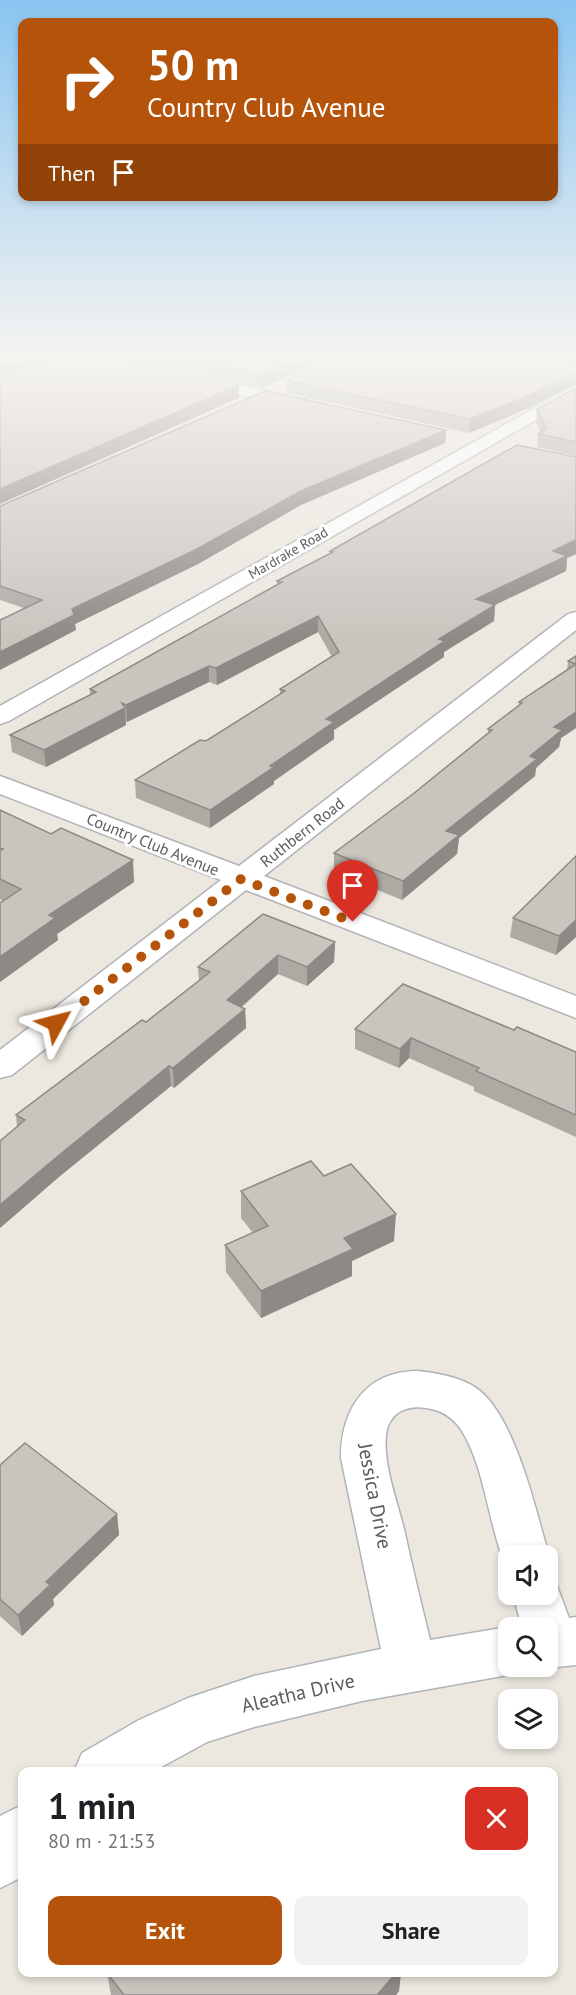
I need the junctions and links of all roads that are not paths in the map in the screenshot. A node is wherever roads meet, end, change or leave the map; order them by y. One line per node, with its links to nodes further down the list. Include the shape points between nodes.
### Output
1 (464, 454): 3 (street, Mardrake Road)
2 (576, 619): 5 (street, Ruthbern Road)
3 (0, 716)
4 (0, 784): 5 (street, Country Club Avenue)
5 (241, 879): 6 (street, Country Club Avenue); 7 (street, Ruthbern Road)
6 (576, 1008)
7 (0, 1067)
8 (522, 1545): 10 (street, Jessica Drive, via 490,1441 465,1404 429,1390 411,1389 382,1400 363,1431 364,1458)
9 (498, 1649): 10 (street, Aleatha Drive)
10 (411, 1668): 11 (street, Aleatha Drive, via 217,1712)
11 (109, 1767)
12 (18, 1838): 13 (street)
13 (0, 1860)

